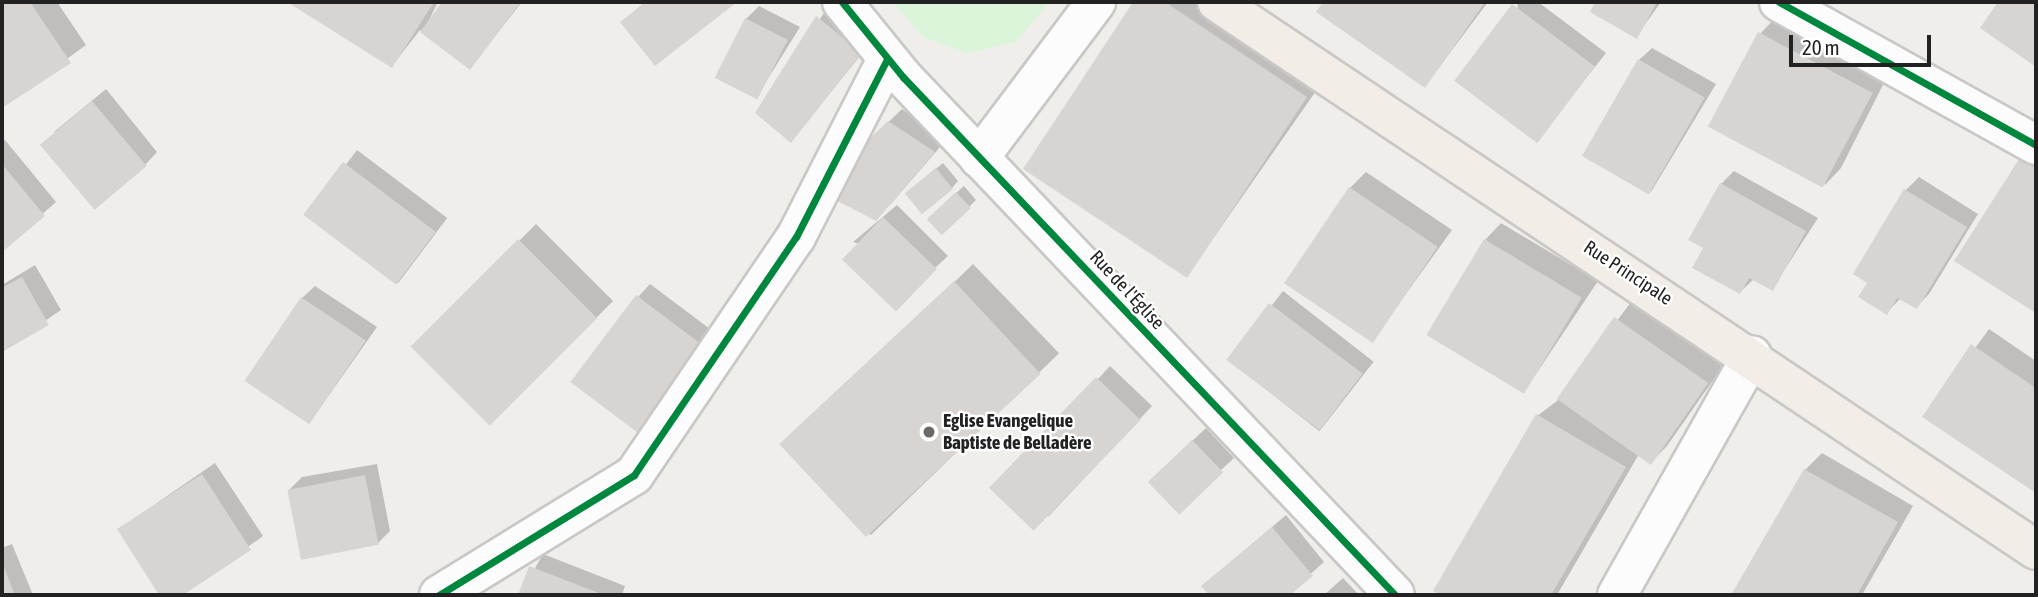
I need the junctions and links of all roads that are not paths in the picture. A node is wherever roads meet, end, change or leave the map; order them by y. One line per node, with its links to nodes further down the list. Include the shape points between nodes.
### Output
1 (842, 2): 5 (street, Rue de l'Église)
2 (1096, 2): 7 (street)
3 (1217, 2): 8 (main road, Rue Principale)
4 (1779, 2): 6 (street)
5 (887, 59): 7 (street, Rue de l'Église); 10 (street, via 796,237 634,475)
6 (2036, 145)
7 (979, 159): 11 (street, Rue de l'Église)
8 (1752, 355): 9 (main road, Rue Principale); 12 (street)
9 (2036, 550)
10 (439, 595)
11 (1395, 595)
12 (1617, 595)

